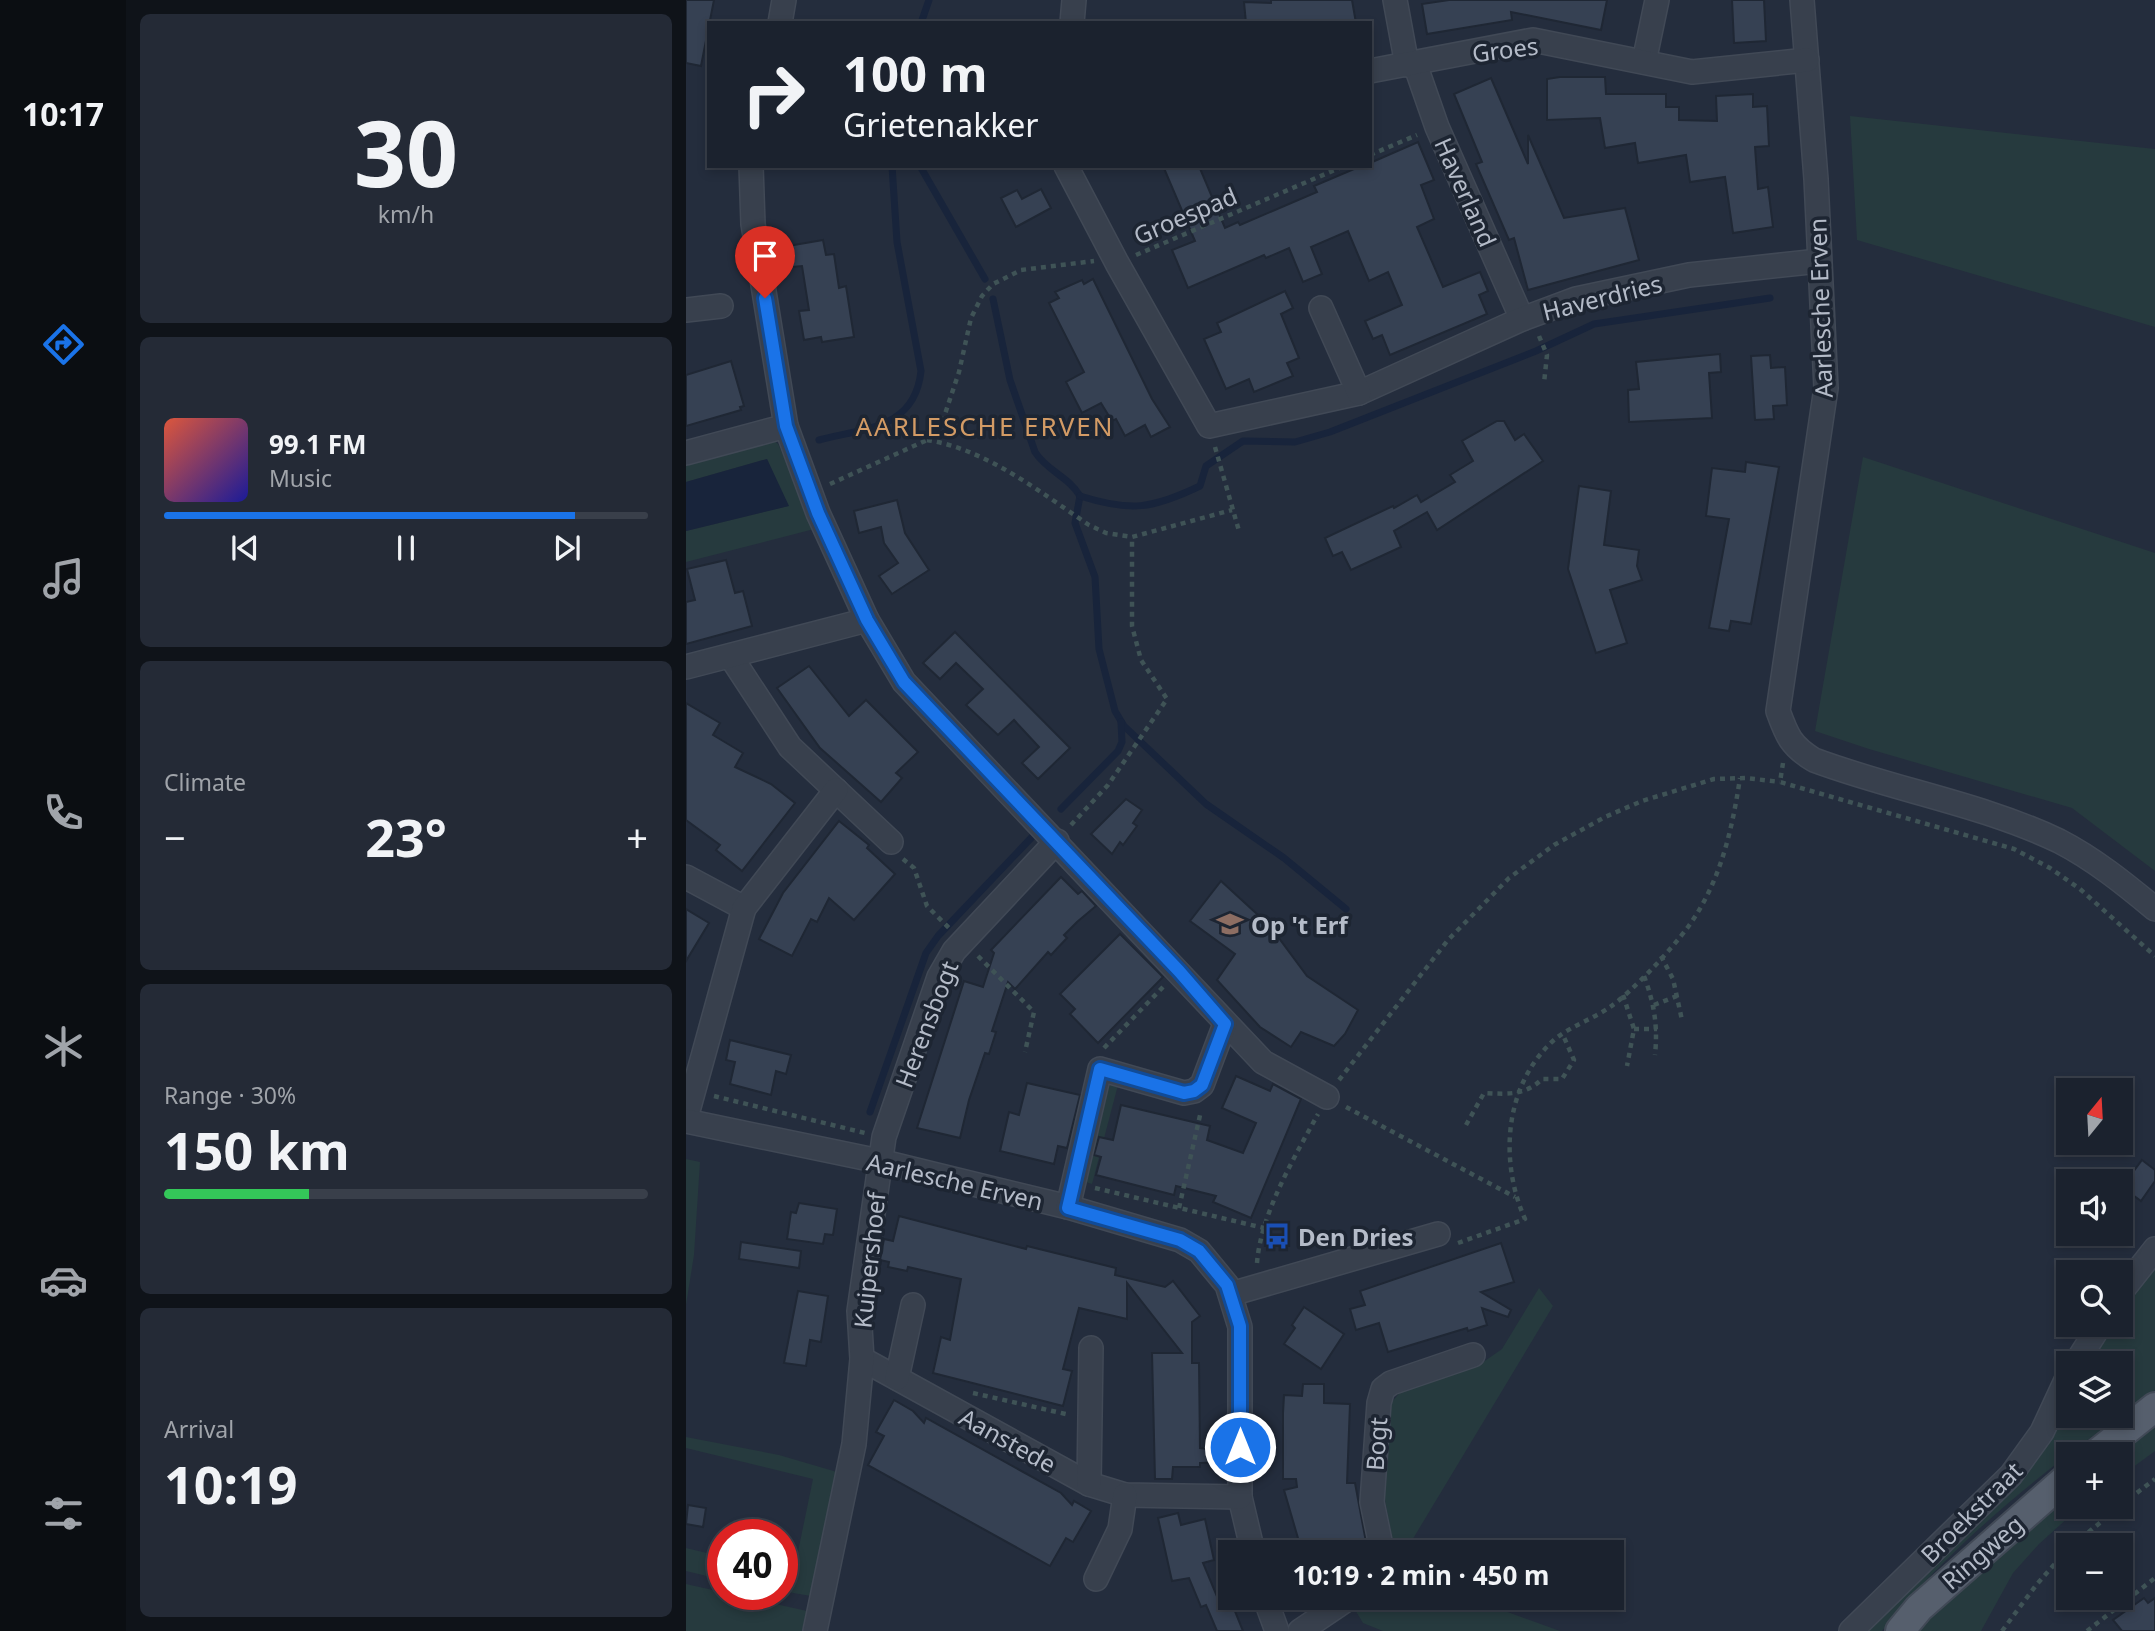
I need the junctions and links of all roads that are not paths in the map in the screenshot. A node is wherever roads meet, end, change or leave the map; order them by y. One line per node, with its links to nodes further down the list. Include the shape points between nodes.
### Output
1 (785, 0): 6 (street)
2 (1074, 0): 7 (street)
3 (1395, 0): 10 (street)
4 (1657, 0): 9 (street)
5 (1802, 0): 8 (street, Aarlesche Erven)
6 (780, 21)
7 (1072, 21)
8 (1807, 60): 9 (street, Groes, via 1692,72); 14 (street, Aarlesche Erven)
9 (1644, 62): 10 (street, Groes, via 1533,40)
10 (1411, 65): 11 (street, Groes); 18 (street, Haverland)
11 (1372, 71)
12 (751, 168): 20 (street, via 753,224)
13 (1067, 168): 19 (street, Haverdries, via 1209,426)
14 (1819, 261): 18 (street, Haverdries, via 1689,275 1576,299); 30 (street, Aarlesche Erven, via 1826,388 1778,711 1787,738 1801,753 1825,765 1935,797 2058,841 2112,873)
15 (721, 306): 17 (street)
16 (1321, 308): 19 (street)
17 (686, 310)
18 (1528, 323): 19 (street, Haverdries)
19 (1359, 393)
20 (786, 426): 21 (street); 22 (street)
21 (686, 453)
22 (867, 620): 23 (street); 26 (street, via 904,682)
23 (731, 657): 24 (street); 25 (street, via 790,747)
24 (686, 667)
25 (836, 790): 27 (street); 29 (street)
26 (1057, 841): 31 (street); 34 (street, Herensbogt, via 960,939 939,978)
27 (891, 842)
28 (686, 877): 29 (street)
29 (744, 908): 33 (street)
30 (2155, 909)
31 (1225, 1024): 32 (street, via 1263,1062); 35 (street, via 1202,1085 1194,1091 1184,1093 1100,1069)
32 (1327, 1097)
33 (686, 1120): 34 (street, Aarlesche Erven)
34 (879, 1161): 35 (street, Aarlesche Erven); 43 (street, Kuipershoef, via 859,1311)
35 (1068, 1208): 39 (street, Aarlesche Erven, via 1180,1240 1199,1251)
36 (1438, 1234): 39 (street)
37 (2155, 1249): 38 (street)
38 (2133, 1277)
39 (1231, 1294): 51 (street, Aarlesche Erven, via 1240,1326)
40 (913, 1305): 44 (street)
41 (1091, 1348): 48 (street, Aanstede)
42 (1473, 1355): 53 (street, Bogt, via 1391,1383 1383,1390 1378,1403 1372,1502)
43 (862, 1359): 44 (street, Aanstede); 57 (street, Kuipershoef, via 854,1444)
44 (897, 1378): 48 (street, Aanstede)
45 (2056, 1402): 60 (street, Broekstraat, via 2042,1432 2011,1475)
46 (2155, 1407): 47 (main road)
47 (2111, 1442)
48 (1089, 1484): 50 (street, Aanstede)
49 (2056, 1488): 61 (main road, Ringweg, via 1919,1608)
50 (1125, 1495): 51 (street, Aanstede); 54 (street, via 1120,1529)
51 (1240, 1497): 52 (street, Aarlesche Erven)
52 (1250, 1540)
53 (1380, 1540)
54 (1096, 1579)
55 (1269, 1610): 58 (street)
56 (1331, 1610): 59 (street)
57 (815, 1631)
58 (1277, 1631)
59 (1300, 1631)
60 (1851, 1631)
61 (1900, 1631)

